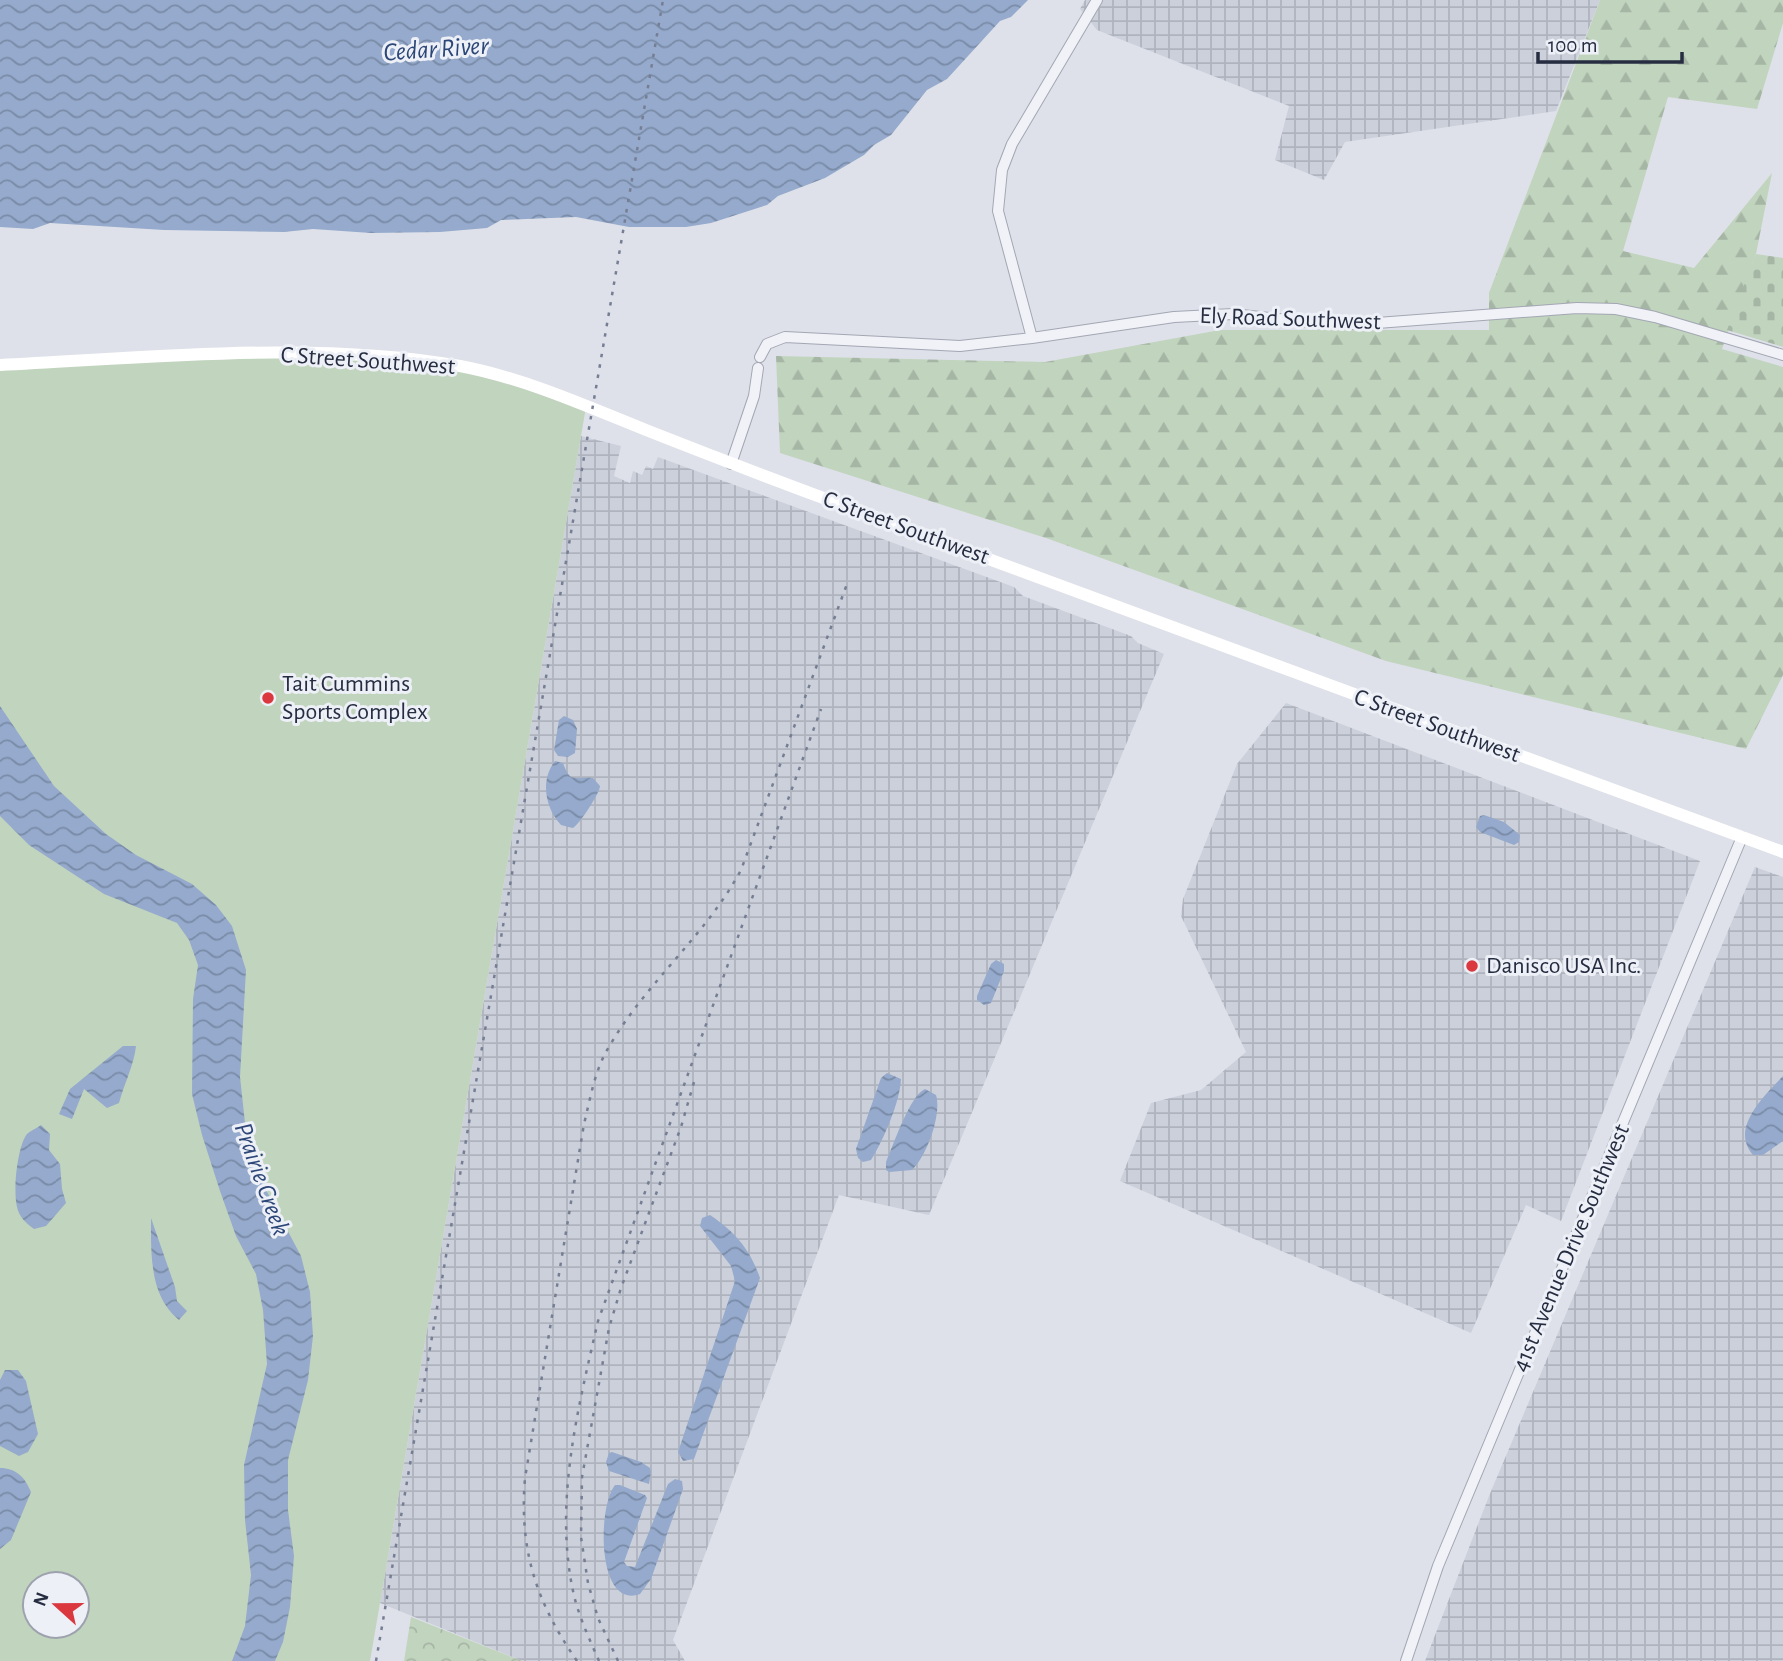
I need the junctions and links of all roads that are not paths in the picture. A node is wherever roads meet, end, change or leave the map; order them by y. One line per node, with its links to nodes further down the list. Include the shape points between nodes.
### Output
1 (1097, 0): 2 (street, via 1012,144 1002,170 998,211)
2 (1032, 338): 3 (street, Ely Road Southwest, via 1174,317 1233,314 1364,324 1577,307 1655,317); 5 (street, Ely Road Southwest, via 960,346 785,337 766,344)
3 (1783, 355)
4 (0, 365): 5 (main road, C Street Southwest, via 277,354 447,364 510,379)
5 (731, 464): 6 (main road, C Street Southwest)
6 (1742, 837): 7 (main road, C Street Southwest); 8 (street, 41st Avenue Drive Southwest, via 1438,1566)
7 (1783, 852)
8 (1406, 1661)

